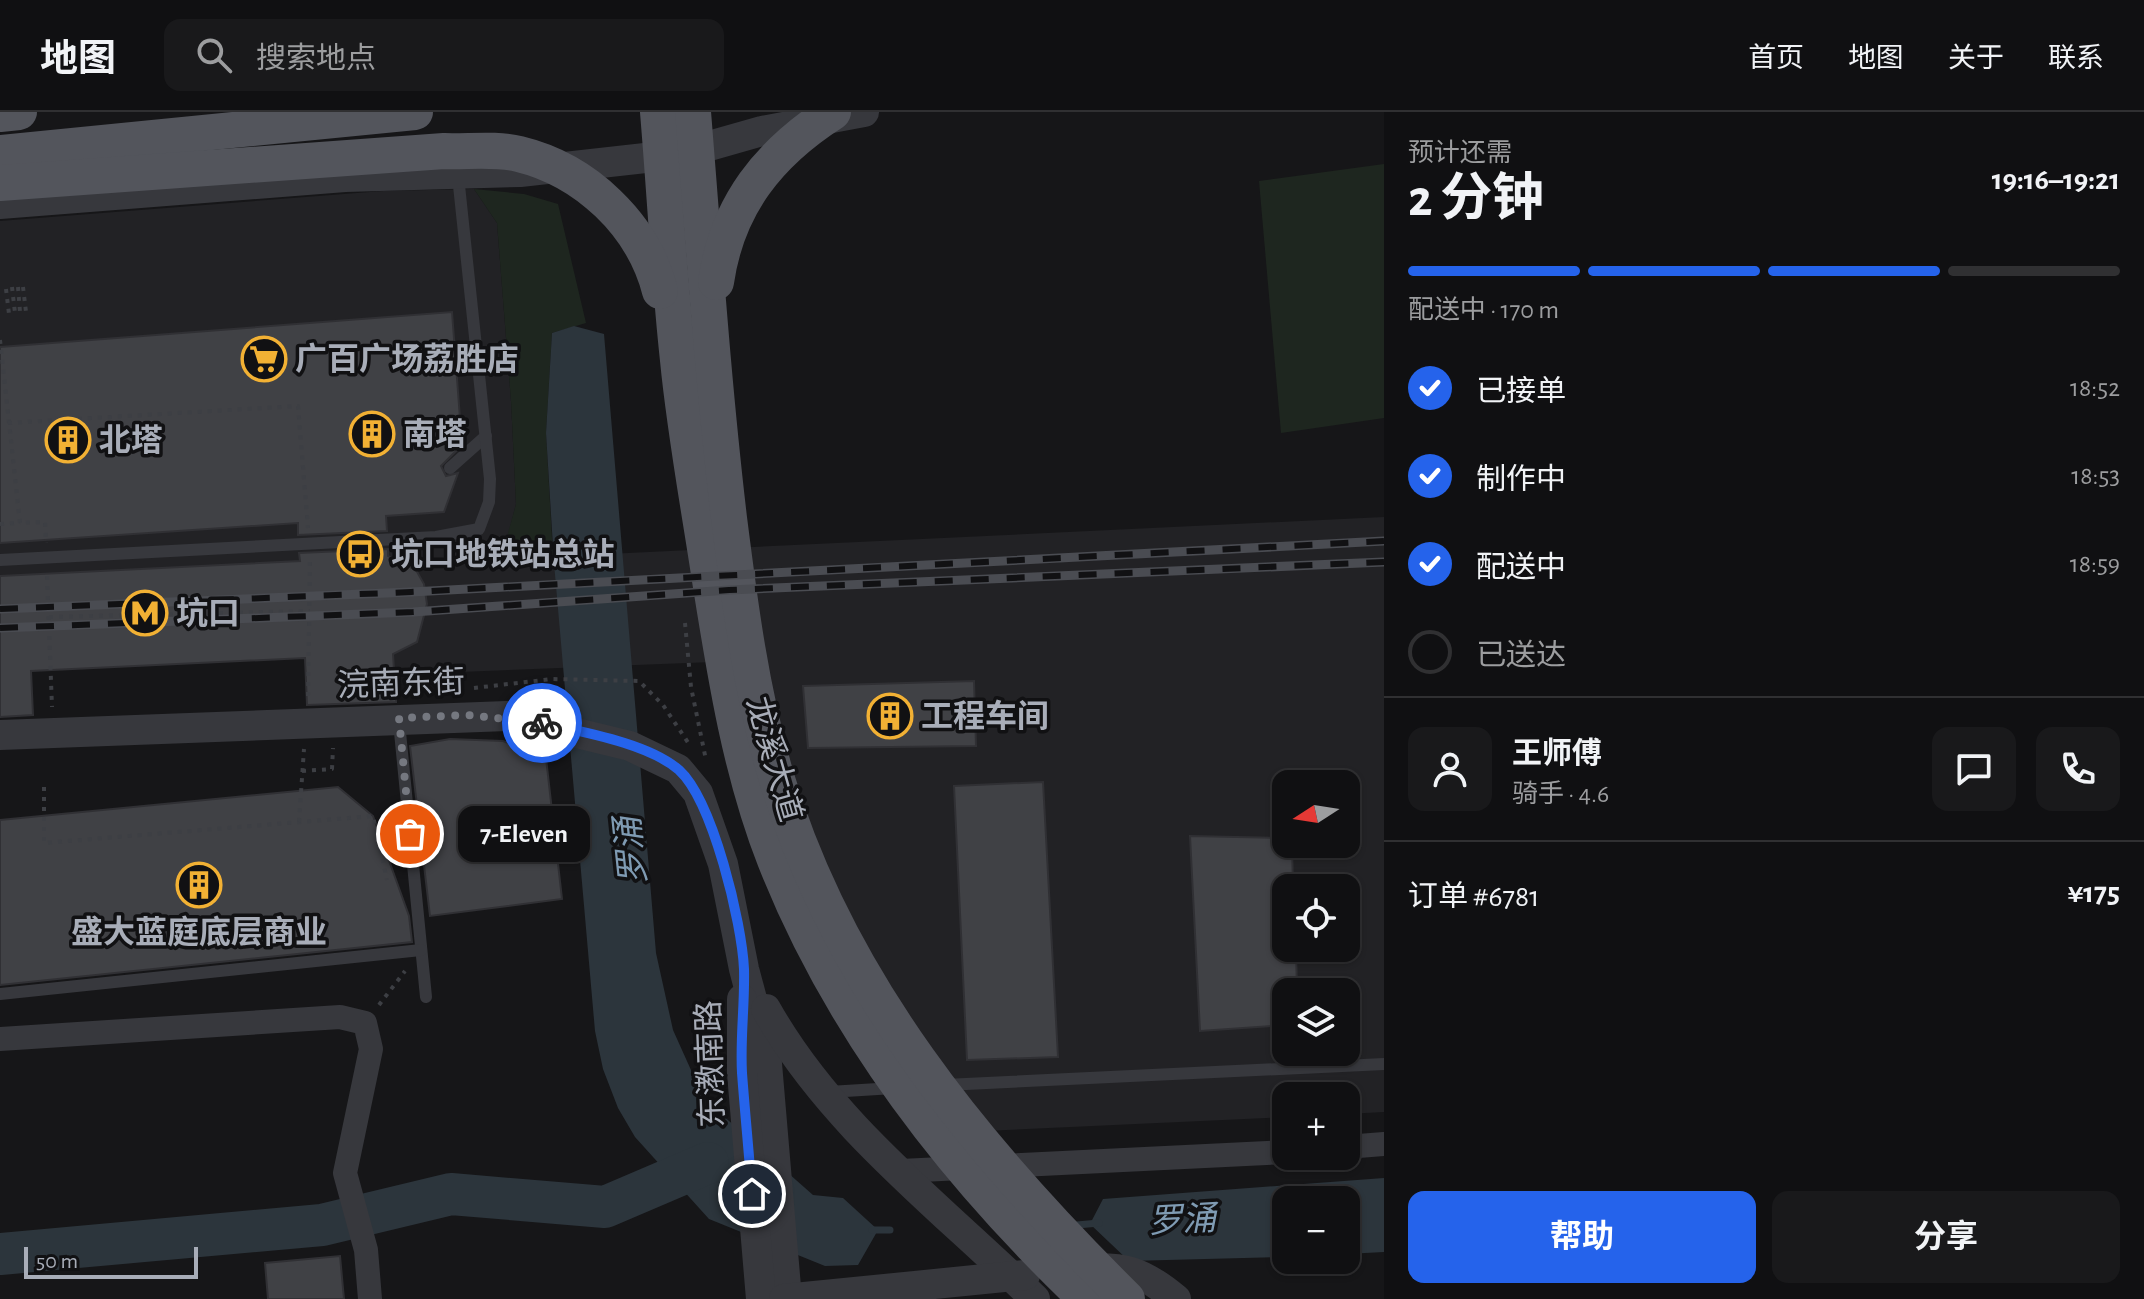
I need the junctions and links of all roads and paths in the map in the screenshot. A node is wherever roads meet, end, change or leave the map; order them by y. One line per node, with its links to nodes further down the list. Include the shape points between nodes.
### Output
1 (19, 112): 7 (main road)
2 (415, 112): 8 (main road)
3 (658, 112): 15 (main road, 龙溪大道)
4 (693, 112): 15 (main road, 龙溪大道)
5 (833, 112): 15 (main road, via 766,165 732,219)
6 (864, 112): 9 (street, via 762,131 681,162)
7 (0, 114)
8 (0, 153)
9 (458, 173): 11 (street); 17 (lane)
10 (0, 183): 15 (main road, via 349,156 516,153 556,167 615,210 643,245)
11 (0, 204)
12 (681, 231): 23 (lane)
13 (14, 287): 13 (path, via 17,313)
14 (0, 340): 16 (path)
15 (694, 361): 58 (main road, 龙溪大道, via 725,674 744,761 784,881 882,1064 945,1149); 59 (main road, 龙溪大道, via 754,694 776,778 837,928 937,1089)
16 (8, 423): 19 (path, via 298,406); 21 (path)
17 (486, 436): 18 (lane); 24 (lane, via 489,502 479,529 436,537)
18 (450, 468)
19 (307, 514)
20 (45, 522): 21 (path)
21 (20, 523): 22 (path)
22 (0, 524)
23 (687, 534)
24 (0, 560)
25 (311, 563): 27 (path)
26 (47, 578): 28 (path)
27 (310, 611): 28 (path); 31 (path)
28 (49, 617): 32 (path)
29 (639, 681): 30 (path, via 552,679)
30 (469, 689)
31 (308, 697)
32 (53, 711)
33 (399, 718): 34 (street, 浣南东街); 41 (lane); 42 (street, 浣南东街, via 507,716 630,746 678,769 698,793 723,864)
34 (333, 721): 35 (street, 浣南东街); 37 (path, via 332,769)
35 (0, 735)
36 (304, 742): 37 (path)
37 (302, 771): 39 (path)
38 (44, 787): 39 (path, via 44,843)
39 (299, 822): 40 (path, via 373,816)
40 (387, 880)
41 (421, 950): 43 (lane); 44 (lane); 45 (path)
42 (744, 969): 48 (street, via 790,1051); 49 (street, 东漖南路, via 741,1025)
43 (0, 994)
44 (426, 997)
45 (365, 1023): 46 (street, via 340,1017); 55 (street, via 371,1049 345,1173 366,1250)
46 (0, 1039)
47 (1384, 1064): 48 (lane)
48 (822, 1093): 53 (street)
49 (759, 1118): 56 (street, 东漖南路, via 785,1265); 56 (street, 东漖南路, via 756,1248)
50 (1384, 1144): 51 (street)
51 (1360, 1146)
52 (1272, 1153): 53 (street)
53 (901, 1171): 54 (street)
54 (1013, 1277): 56 (street); 57 (street); 61 (street, via 1121,1267)
55 (370, 1299)
56 (780, 1299)
57 (1035, 1299)
58 (1087, 1299): 60 (street, via 1145,1291)
59 (1127, 1299)
60 (1168, 1299)
61 (1176, 1299)

